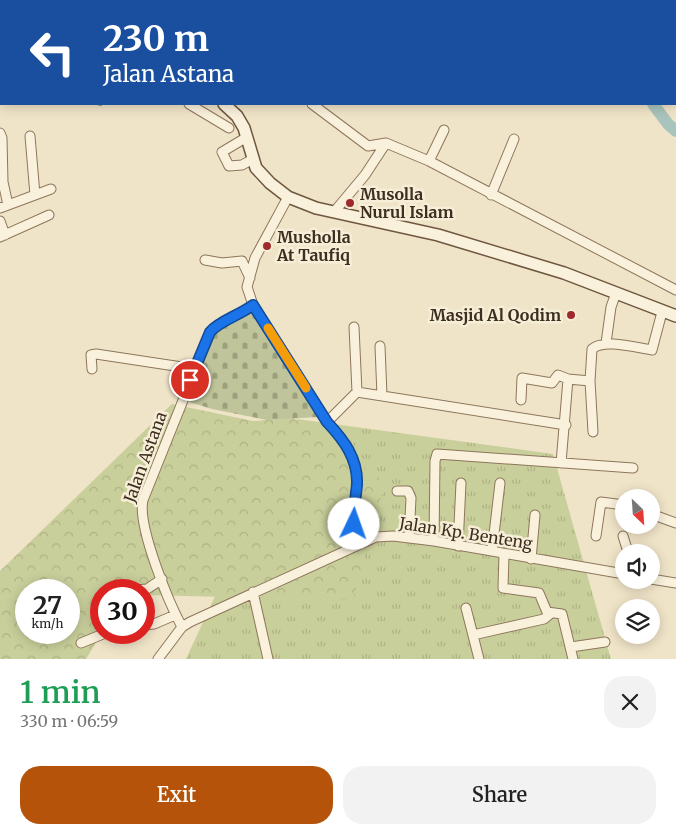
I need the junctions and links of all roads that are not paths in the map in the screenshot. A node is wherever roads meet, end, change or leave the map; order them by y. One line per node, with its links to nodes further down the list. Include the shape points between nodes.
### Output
1 (190, 105): 4 (street, via 226,131)
2 (225, 105): 4 (main road)
3 (313, 105): 10 (street, via 368,146)
4 (237, 116): 8 (main road)
5 (444, 130): 13 (street)
6 (0, 133): 11 (street)
7 (30, 136): 16 (street)
8 (247, 137): 12 (main road); 12 (street, via 222,152 229,166 242,165)
9 (514, 139): 17 (street)
10 (386, 143): 13 (street); 20 (street)
11 (1, 157): 14 (street)
12 (254, 159): 18 (main road, via 256,168 264,177)
13 (428, 161): 17 (street)
14 (2, 182): 19 (street)
15 (51, 189): 16 (street)
16 (35, 195): 19 (street)
17 (491, 195): 26 (street)
18 (288, 196): 20 (main road); 25 (street, via 255,258)
19 (4, 207)
20 (334, 212): 27 (main road, via 438,235 564,273)
21 (49, 215): 23 (street)
22 (0, 220): 23 (street)
23 (2, 236)
24 (205, 260): 25 (street, via 222,263 242,261)
25 (250, 278): 28 (street, via 247,287)
26 (676, 290)
27 (616, 293): 29 (main road); 32 (street)
28 (253, 305): 35 (street, Jalan Astana, via 215,326); 41 (street)
29 (662, 312): 30 (main road); 32 (street, via 656,351)
30 (676, 316)
31 (354, 327): 38 (street)
32 (606, 343): 37 (street, via 592,349)
33 (380, 346): 39 (street)
34 (92, 369): 35 (street, via 91,355 96,354)
35 (195, 370): 64 (street, Jalan Astana, via 143,500 144,528)
36 (568, 378): 37 (street); 40 (street, via 558,375 552,383 522,378); 42 (street)
37 (590, 381): 43 (street)
38 (357, 392): 39 (street); 41 (street)
39 (382, 396): 42 (street)
40 (521, 400)
41 (327, 422): 55 (street, via 341,437 357,470 354,524)
42 (566, 424): 44 (street)
43 (593, 432)
44 (561, 463): 45 (street); 57 (street, via 437,454)
45 (633, 468)
46 (461, 483): 59 (street)
47 (500, 483): 60 (street)
48 (397, 491): 56 (street, via 408,492 411,498)
49 (615, 504): 53 (street, via 602,502)
50 (535, 515): 62 (street)
51 (660, 517): 52 (street)
52 (676, 523)
53 (596, 536)
54 (623, 536): 58 (street)
55 (376, 537): 56 (street, Jalan Kp. Benteng); 68 (street, Jalan Kp. Benteng)
56 (409, 538): 57 (street, Jalan Kp. Benteng)
57 (434, 542): 59 (street, Jalan Kp. Benteng)
58 (626, 544)
59 (458, 546): 60 (street, Jalan Kp. Benteng)
60 (492, 551): 61 (street, Jalan Kp. Benteng)
61 (504, 554): 62 (street, Jalan Kp. Benteng); 70 (street, via 503,588 539,593)
62 (531, 559): 63 (street, Jalan Kp. Benteng)
63 (615, 573)
64 (162, 579): 66 (street); 71 (street, Jalan Astana)
65 (660, 580): 67 (street)
66 (155, 583)
67 (676, 583)
68 (253, 592): 73 (street, Jalan Kp. Benteng); 80 (street)
69 (466, 608): 74 (street)
70 (550, 614): 74 (street, via 544,620); 78 (street, via 564,616)
71 (175, 615): 72 (street); 73 (street, Jalan Astana)
72 (155, 624)
73 (182, 628): 79 (street, Jalan Kp. Benteng)
74 (473, 635): 81 (street)
75 (90, 639): 76 (street)
76 (81, 642)
77 (605, 642): 78 (street)
78 (571, 647): 82 (street)
79 (158, 659)
80 (268, 659)
81 (479, 659)
82 (573, 659)

